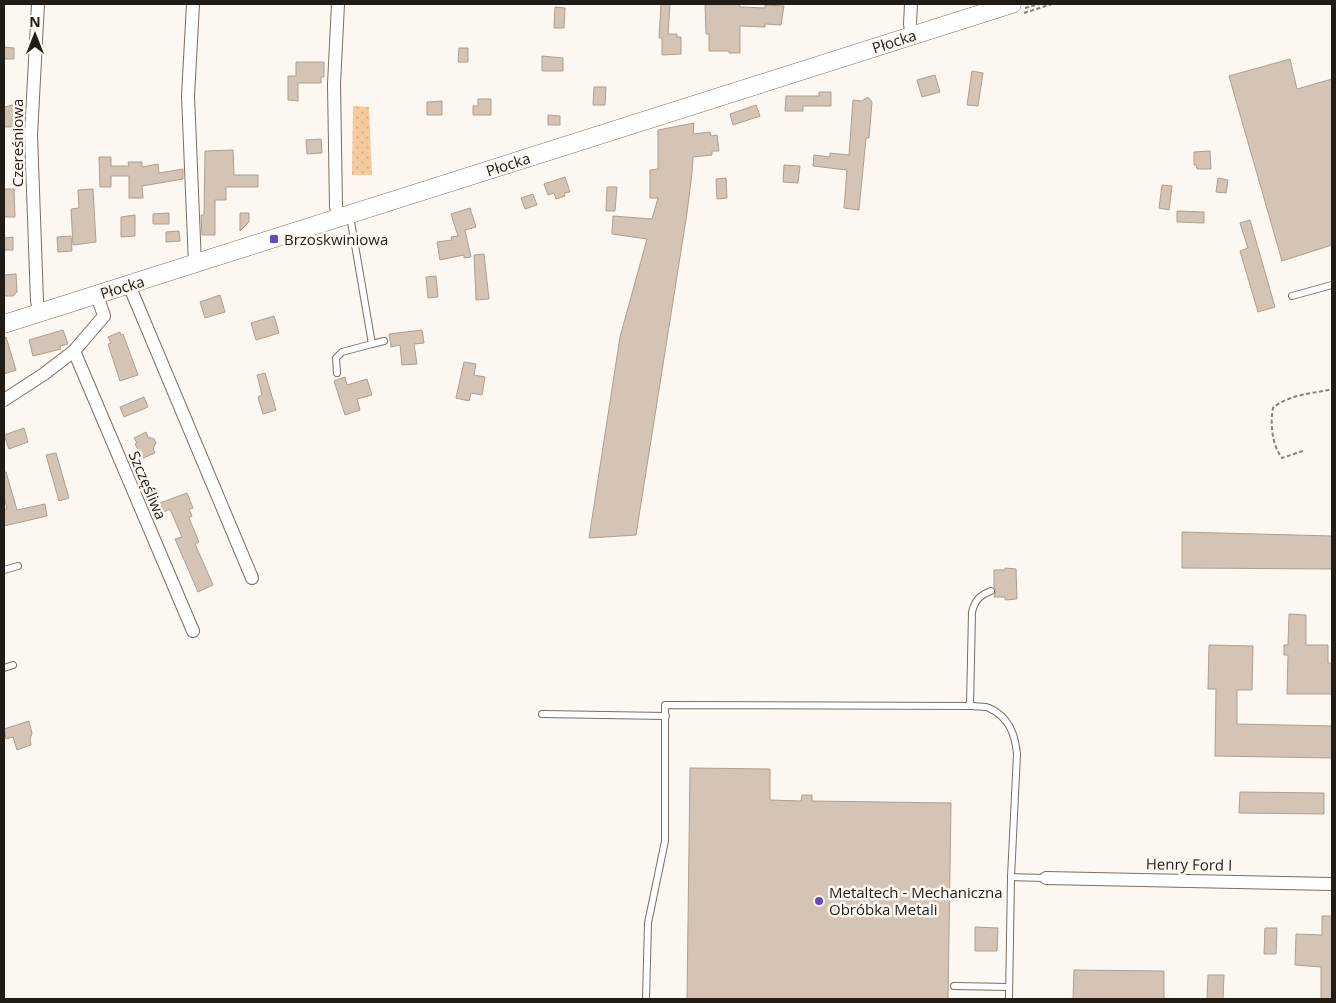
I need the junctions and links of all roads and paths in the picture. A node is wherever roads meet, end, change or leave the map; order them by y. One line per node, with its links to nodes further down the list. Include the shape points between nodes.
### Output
1 (38, 4): 13 (street, Czereśniowa, via 31,135)
2 (194, 4): 8 (street, via 188,96)
3 (338, 4): 7 (street, via 334,84 336,207)
4 (911, 4): 6 (street)
5 (1012, 4): 6 (street, Płocka)
6 (912, 36): 7 (street, Płocka)
7 (344, 217): 8 (street, Płocka); 16 (lane)
8 (195, 264): 9 (street, Płocka)
9 (129, 285): 11 (street, Płocka); 24 (street)
10 (1332, 286): 12 (lane)
11 (97, 295): 13 (street, Płocka); 17 (street, via 104,316)
12 (1292, 296)
13 (40, 313): 14 (street, Płocka)
14 (4, 324)
15 (384, 341): 16 (lane)
16 (372, 344): 18 (lane, via 342,352 336,358)
17 (74, 351): 20 (street); 26 (street, Szczęśliwa)
18 (337, 373)
19 (1332, 388): 21 (path, via 1297,395 1273,408 1272,430 1278,453 1282,458)
20 (4, 400)
21 (1303, 451)
22 (18, 566): 23 (lane)
23 (4, 570)
24 (252, 578)
25 (991, 591): 29 (lane, via 980,596 972,612)
26 (193, 631)
27 (13, 665): 28 (lane)
28 (4, 668)
29 (970, 706): 31 (lane, via 665,705); 32 (lane, via 989,708 1010,725 1015,736 1016,793)
30 (542, 714): 31 (lane)
31 (666, 716): 37 (lane, via 665,841 648,923)
32 (1011, 877): 33 (lane); 36 (lane)
33 (1046, 878): 34 (street, Henry Ford I)
34 (1332, 884)
35 (954, 986): 36 (lane)
36 (1009, 987): 38 (lane)
37 (646, 999)
38 (1008, 999)

